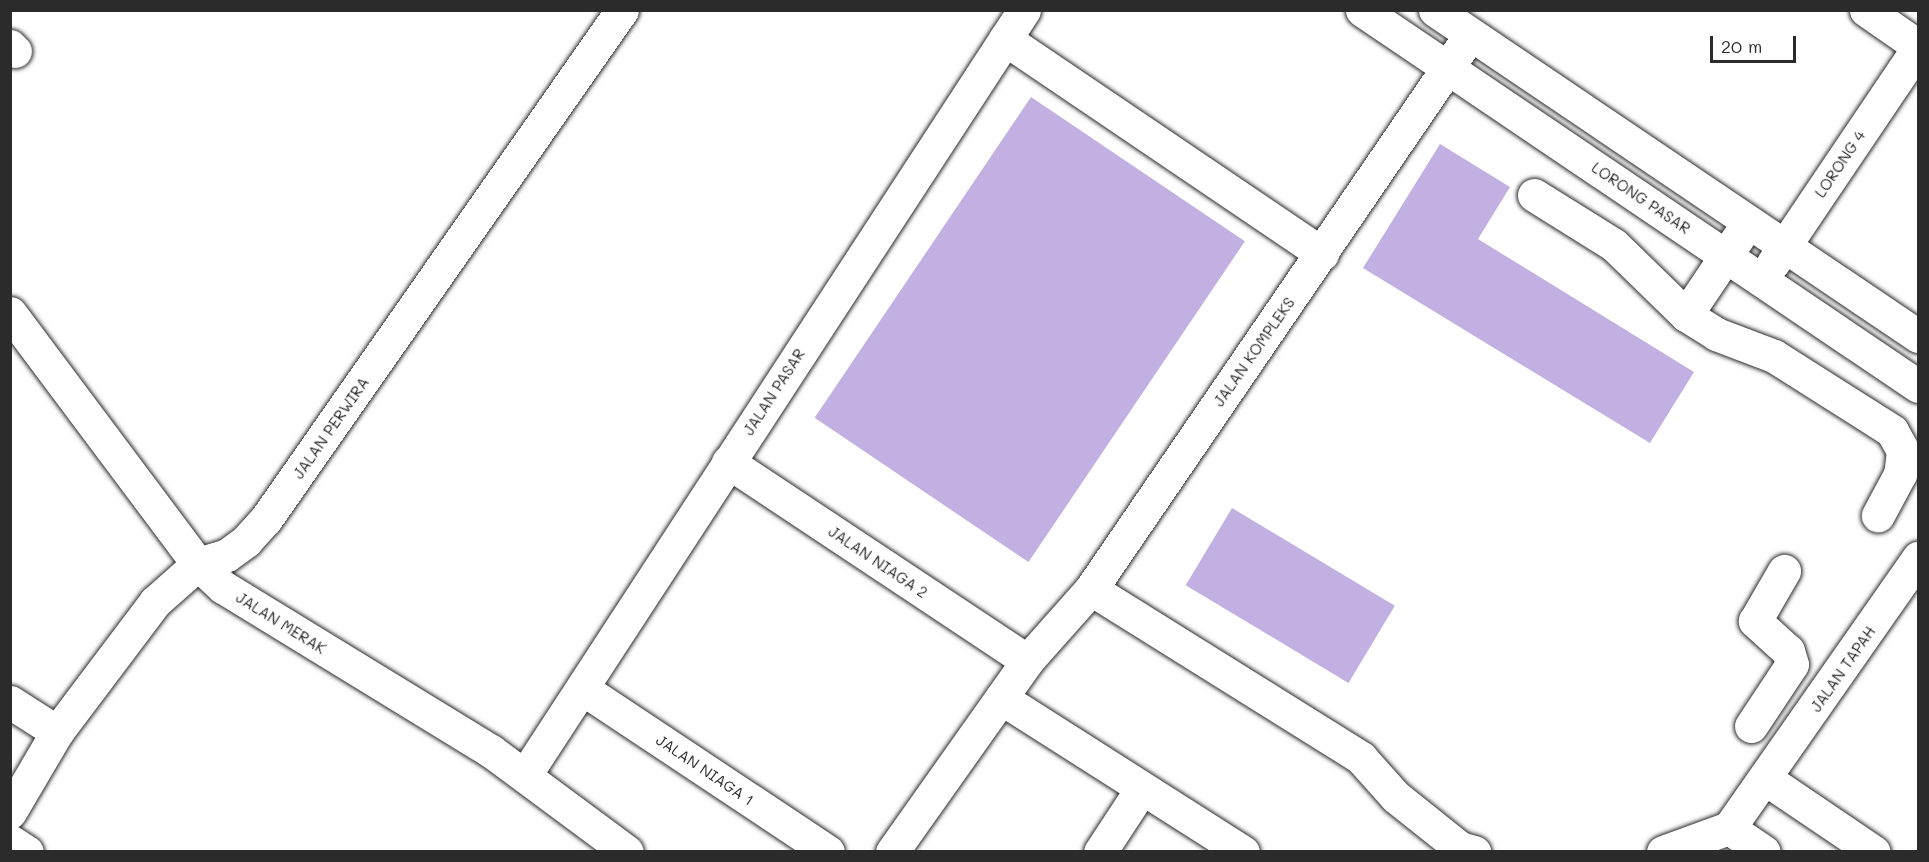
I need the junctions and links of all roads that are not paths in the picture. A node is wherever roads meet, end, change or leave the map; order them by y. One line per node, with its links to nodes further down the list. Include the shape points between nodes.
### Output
1 (621, 10): 23 (street, JALAN PERWIRA, via 266,519 227,555)
2 (1024, 10): 7 (street, JALAN PASAR)
3 (1362, 10): 9 (street, LORONG PASAR)
4 (1435, 10): 6 (street)
5 (1866, 10): 8 (street)
6 (1470, 35): 9 (street, JALAN KOMPLEKS); 11 (street)
7 (1005, 39): 13 (street); 20 (street, JALAN PASAR)
8 (1918, 47): 12 (street, LORONG 4)
9 (1448, 68): 13 (street, JALAN KOMPLEKS); 14 (street, LORONG PASAR)
10 (1534, 195): 17 (street, via 1614,245)
11 (1748, 222): 12 (street); 14 (street)
12 (1785, 246): 15 (street, LORONG 4); 18 (street)
13 (1322, 254): 25 (street, JALAN KOMPLEKS)
14 (1727, 255): 15 (street, LORONG PASAR); 17 (street)
15 (1762, 279): 19 (street, LORONG PASAR)
16 (10, 313): 23 (street, JALAN MERAK)
17 (1686, 315): 21 (street, via 1716,334 1774,356 1892,431 1903,451 1900,474)
18 (1918, 336)
19 (1918, 386)
20 (728, 462): 26 (street, JALAN NIAGA 2); 28 (street, JALAN PASAR)
21 (1878, 515)
22 (1918, 558): 31 (street, JALAN TAPAH)
23 (198, 564): 33 (street, JALAN PERWIRA, via 155,603); 34 (street, JALAN MERAK, via 253,606)
24 (1784, 571): 27 (street, via 1755,621 1793,658)
25 (1091, 589): 26 (street, JALAN KOMPLEKS); 46 (street, via 1361,758 1396,797 1460,848)
26 (1028, 661): 29 (street)
27 (1780, 686): 31 (street); 32 (street)
28 (583, 689): 34 (street, JALAN PASAR); 42 (street, JALAN NIAGA 1)
29 (1001, 698): 36 (street); 43 (street)
30 (10, 702): 33 (street)
31 (1814, 711): 35 (street, JALAN TAPAH)
32 (1751, 726)
33 (57, 732): 37 (street, JALAN PERWIRA)
34 (525, 775): 41 (street, JALAN MERAK)
35 (1766, 779): 38 (street, JALAN TAPAH); 49 (street)
36 (1140, 791): 44 (street); 45 (street)
37 (10, 812)
38 (1729, 828): 47 (street); 48 (street)
39 (10, 841): 40 (street)
40 (27, 852)
41 (627, 852)
42 (828, 852)
43 (892, 852)
44 (1100, 852)
45 (1243, 852)
46 (1474, 852)
47 (1664, 852)
48 (1764, 852)
49 (1874, 852)

